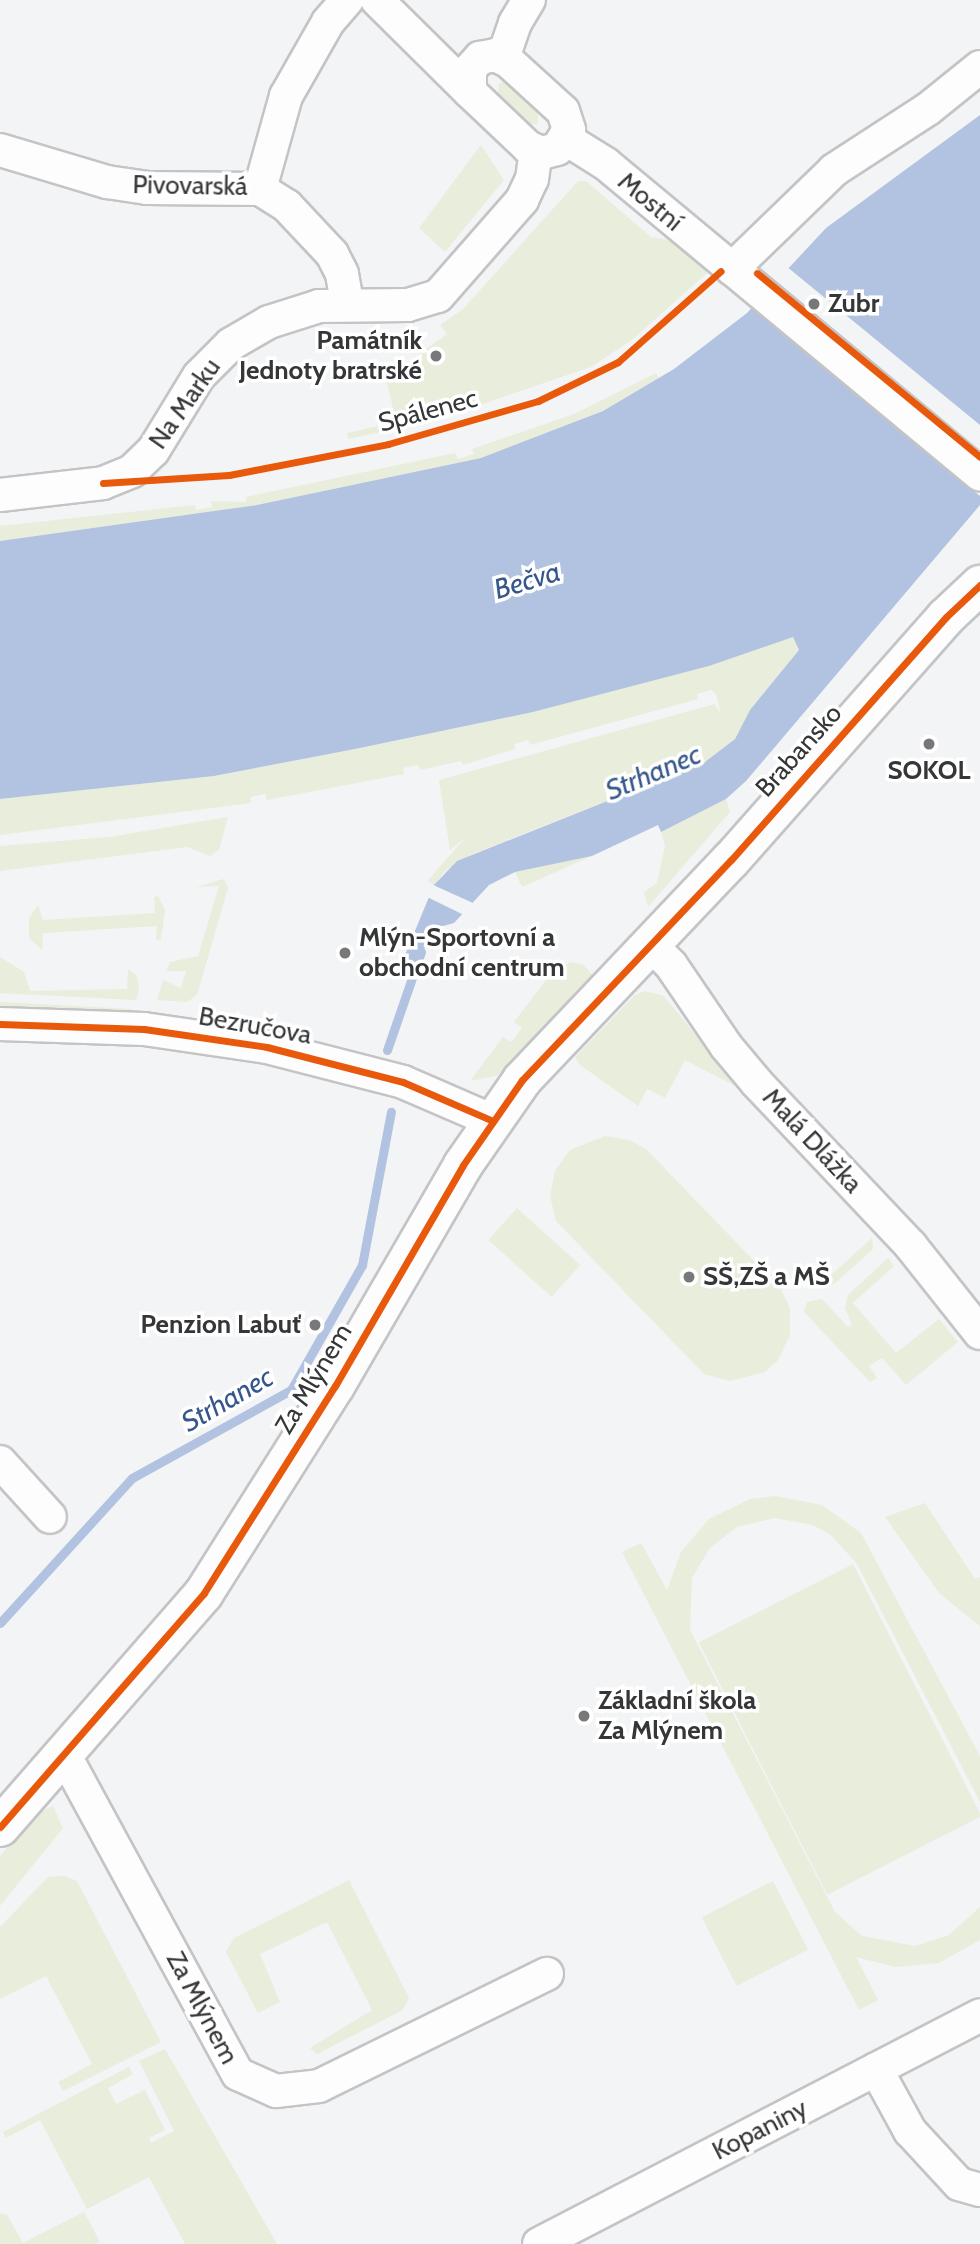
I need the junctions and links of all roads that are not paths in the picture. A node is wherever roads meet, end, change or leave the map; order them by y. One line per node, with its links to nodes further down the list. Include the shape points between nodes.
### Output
1 (347, 0): 10 (street, Pivovarská, via 328,22 286,96)
2 (377, 0): 6 (street)
3 (529, 0): 4 (street)
4 (503, 58): 6 (street, via 488,55 474,63 467,76); 7 (street, via 563,111 569,130)
5 (980, 67): 11 (street, via 928,109 834,170)
6 (470, 92): 9 (street)
7 (566, 139): 9 (street, via 550,152); 11 (street, Mostní, via 606,164)
8 (0, 150): 10 (street, Pivovarská, via 107,183)
9 (536, 151): 12 (street, Na Marku, via 532,179 522,200 448,289 428,301 408,305)
10 (260, 189): 12 (street, via 287,206 332,254 342,274)
11 (732, 268): 13 (street, Mostní)
12 (347, 302): 14 (street, Na Marku, via 289,314 237,340 199,376 153,451 120,479)
13 (980, 474)
14 (0, 495)
15 (980, 585): 16 (street, Brabansko)
16 (650, 944): 18 (street, Za Mlýnem, via 536,1062); 19 (street, Malá Dlážka, via 671,964 757,1083 911,1246)
17 (0, 1024): 18 (street, Bezručova, via 144,1029 267,1047 403,1082)
18 (491, 1121): 22 (street, Za Mlýnem, via 335,1386 204,1593)
19 (980, 1333)
20 (0, 1462): 21 (street)
21 (50, 1517)
22 (64, 1754): 23 (street, Za Mlýnem); 24 (street, Za Mlýnem, via 238,2074 275,2091 319,2086)
23 (0, 1827)
24 (547, 1975)
25 (980, 2015): 26 (street, Kopaniny)
26 (876, 2069): 27 (street, via 910,2131 959,2185); 28 (street, Kopaniny)
27 (980, 2190)
28 (539, 2244)

